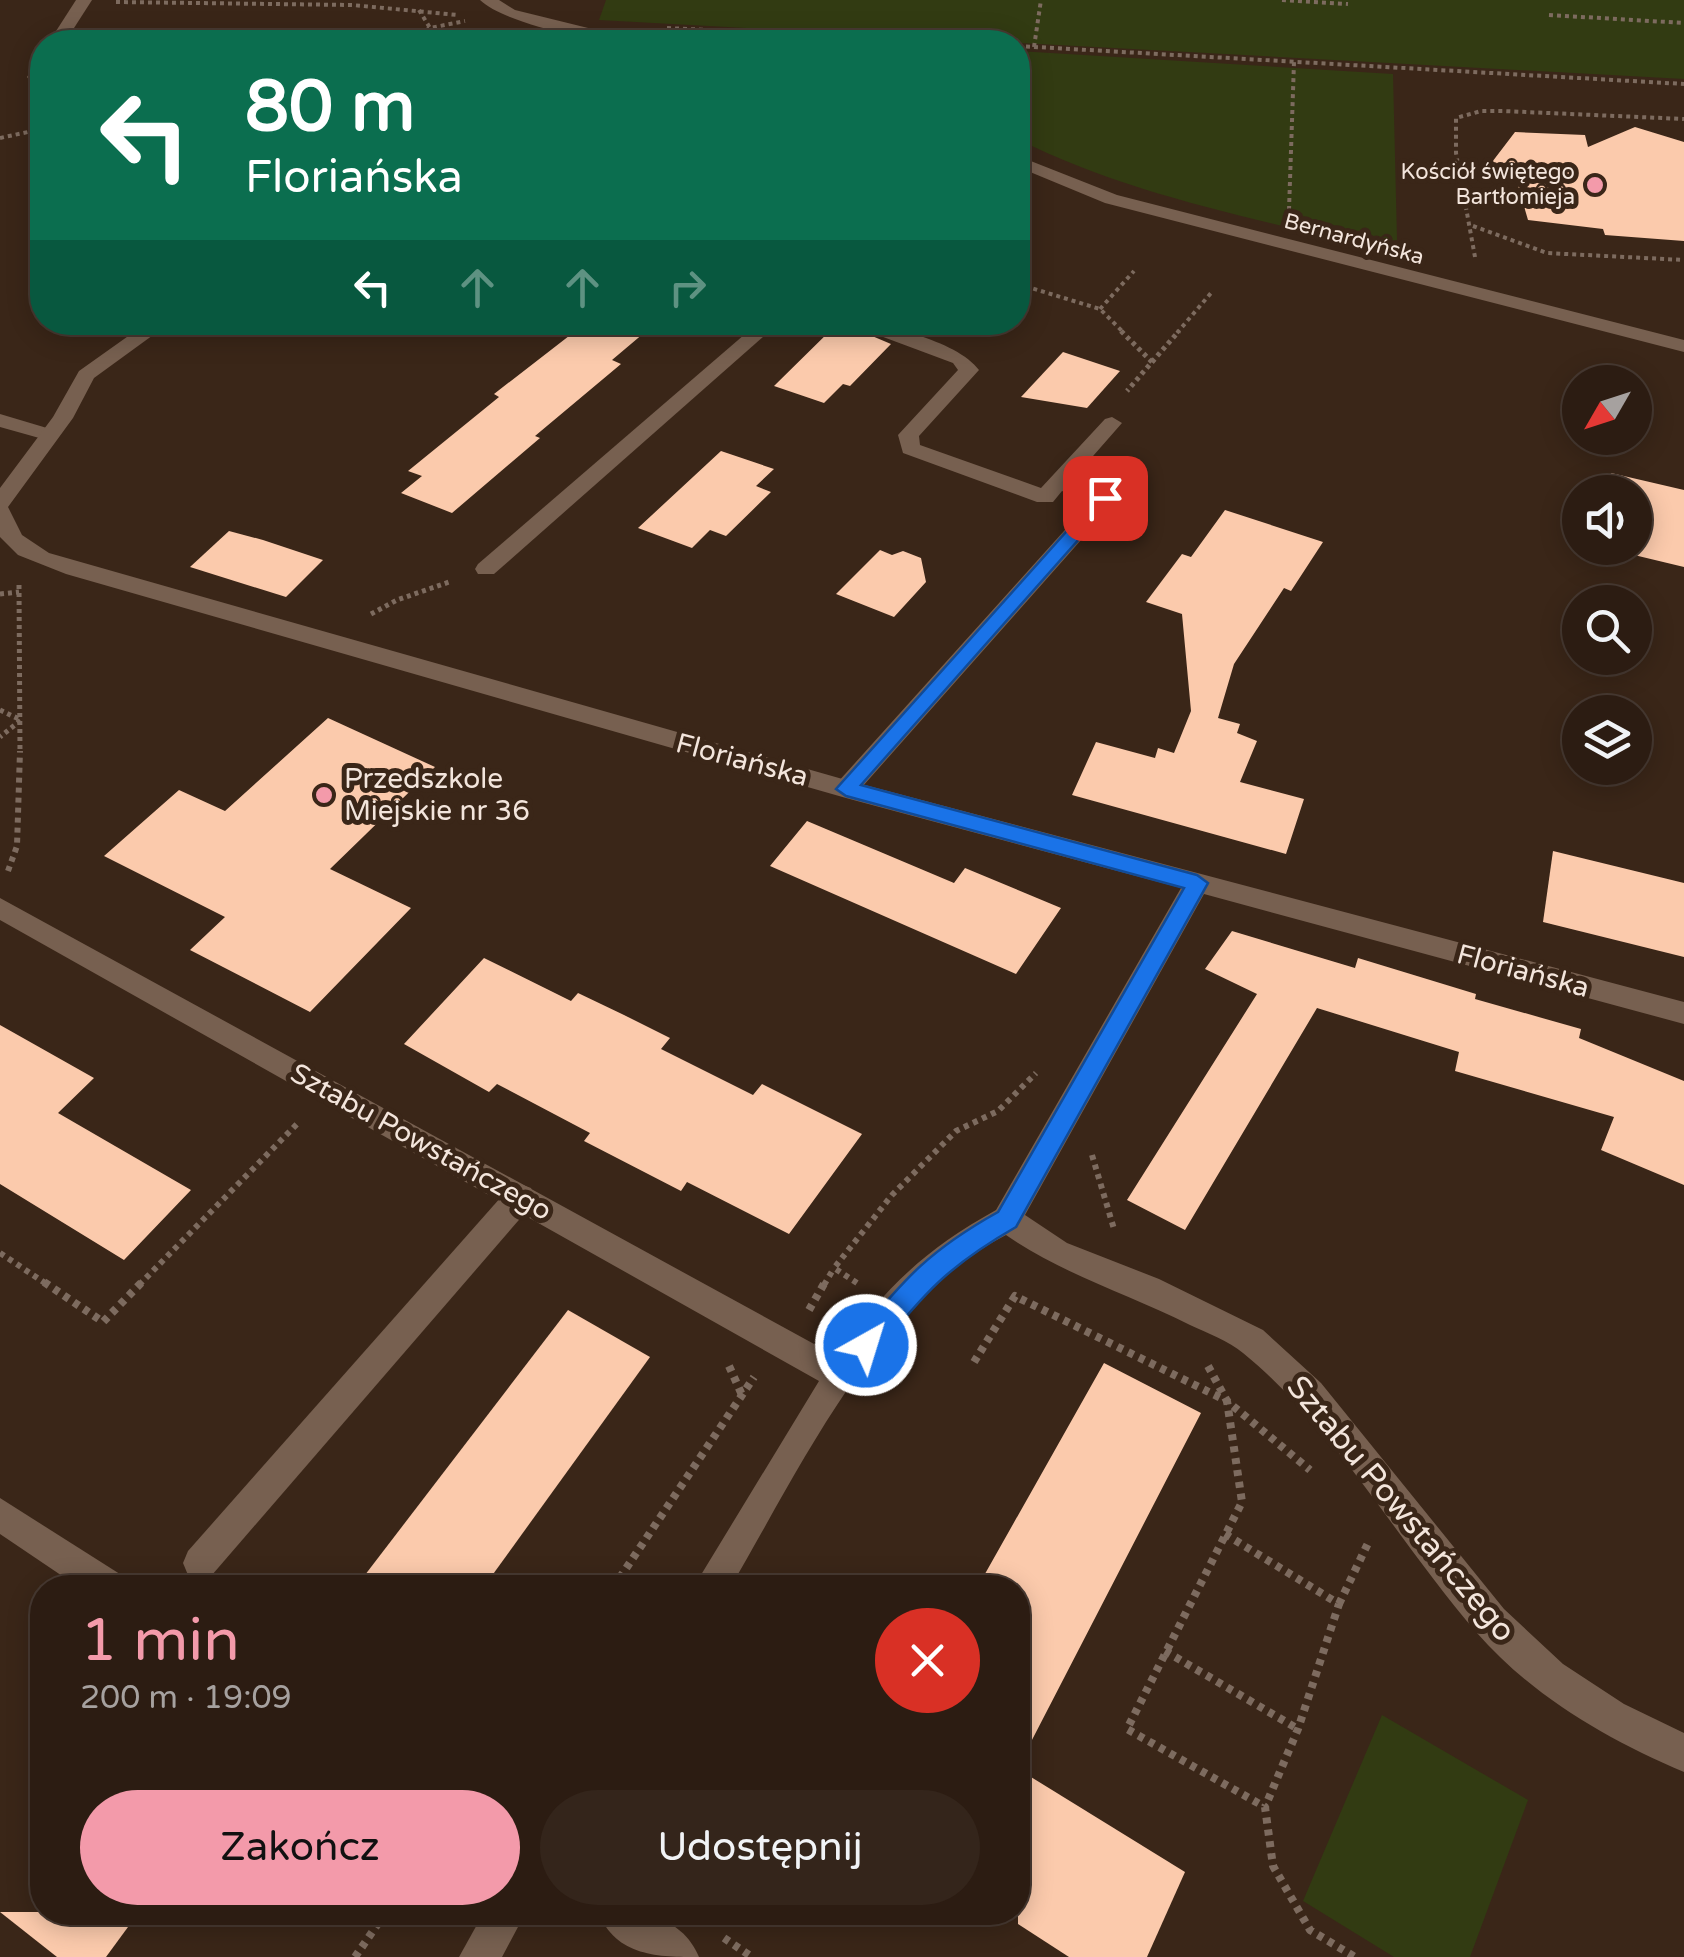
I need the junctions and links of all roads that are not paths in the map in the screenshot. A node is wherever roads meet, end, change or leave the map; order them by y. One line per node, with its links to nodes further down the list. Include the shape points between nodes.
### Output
1 (488, 0): 4 (street, via 510,13)
2 (83, 1): 3 (street)
3 (65, 30)
4 (584, 30)
5 (1030, 167): 9 (street, Bernardyńska, via 1112,199)
6 (144, 335): 12 (street, via 86,376)
7 (757, 335): 16 (street)
8 (890, 335): 13 (street, via 960,359 969,370 908,435 910,449 1045,497)
9 (1684, 346)
10 (0, 420): 12 (street)
11 (1112, 423): 13 (street)
12 (50, 435): 14 (street)
13 (1058, 482): 17 (street, via 1105,498)
14 (0, 503)
15 (0, 512): 17 (street, Floriańska, via 2,528 20,549 322,642)
16 (486, 569)
17 (846, 789): 18 (street, Floriańska)
18 (1197, 883): 20 (street, Floriańska); 22 (street)
19 (0, 908): 21 (street, Sztabu Powstańczego)
20 (1684, 1013)
21 (520, 1197): 23 (street, Sztabu Powstańczego); 25 (street)
22 (1007, 1219): 23 (street, via 956,1248 916,1283); 28 (street, Sztabu Powstańczego, via 1056,1253 1252,1340 1308,1394 1491,1622 1550,1677)
23 (841, 1376): 27 (street)
24 (0, 1514): 26 (street)
25 (200, 1563)
26 (92, 1575)
27 (718, 1575)
28 (1684, 1754)
29 (499, 1925): 31 (street)
30 (635, 1925): 32 (street)
31 (479, 1957)
32 (679, 1957)

